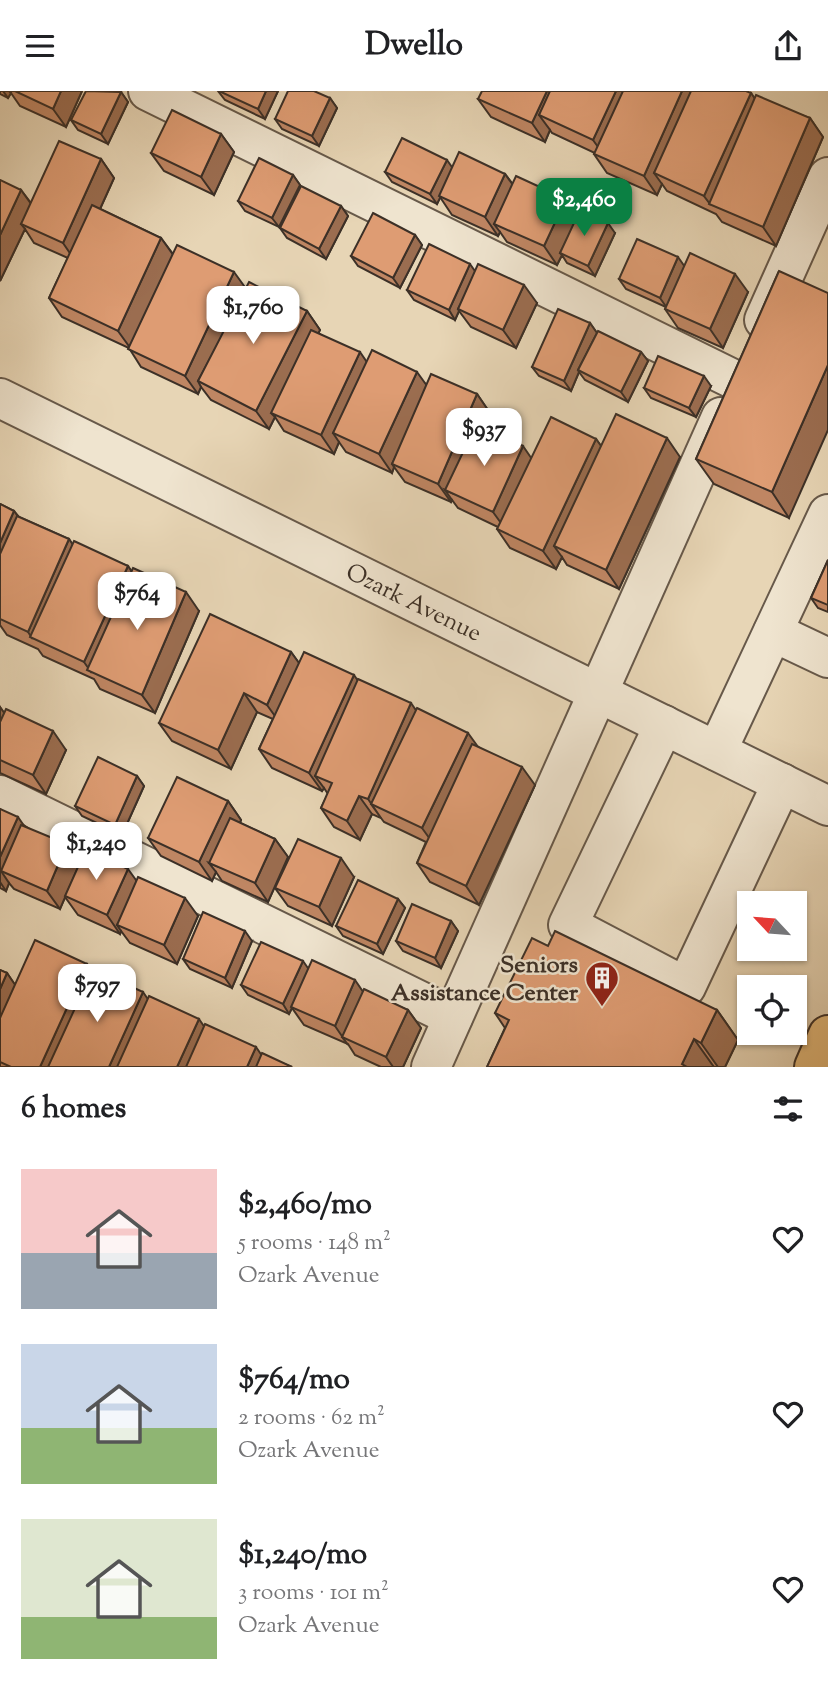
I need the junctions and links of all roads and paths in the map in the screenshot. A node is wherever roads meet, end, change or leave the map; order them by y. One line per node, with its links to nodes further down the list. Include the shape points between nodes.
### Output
1 (148, 91): 3 (street)
2 (828, 177): 3 (street)
3 (737, 381): 8 (street)
4 (0, 398): 8 (street, Ozark Avenue)
5 (828, 514): 6 (street)
6 (773, 632): 7 (street); 10 (street)
7 (828, 658)
8 (598, 693): 9 (street, Ozark Avenue); 14 (street)
9 (664, 725): 10 (street, Ozark Avenue); 11 (street, via 568,925 686,987)
10 (717, 751): 11 (street, Ozark Avenue)
11 (782, 783): 13 (street, Ozark Avenue)
12 (0, 795): 14 (street)
13 (828, 806)
14 (453, 1017): 15 (street)
15 (431, 1067)

